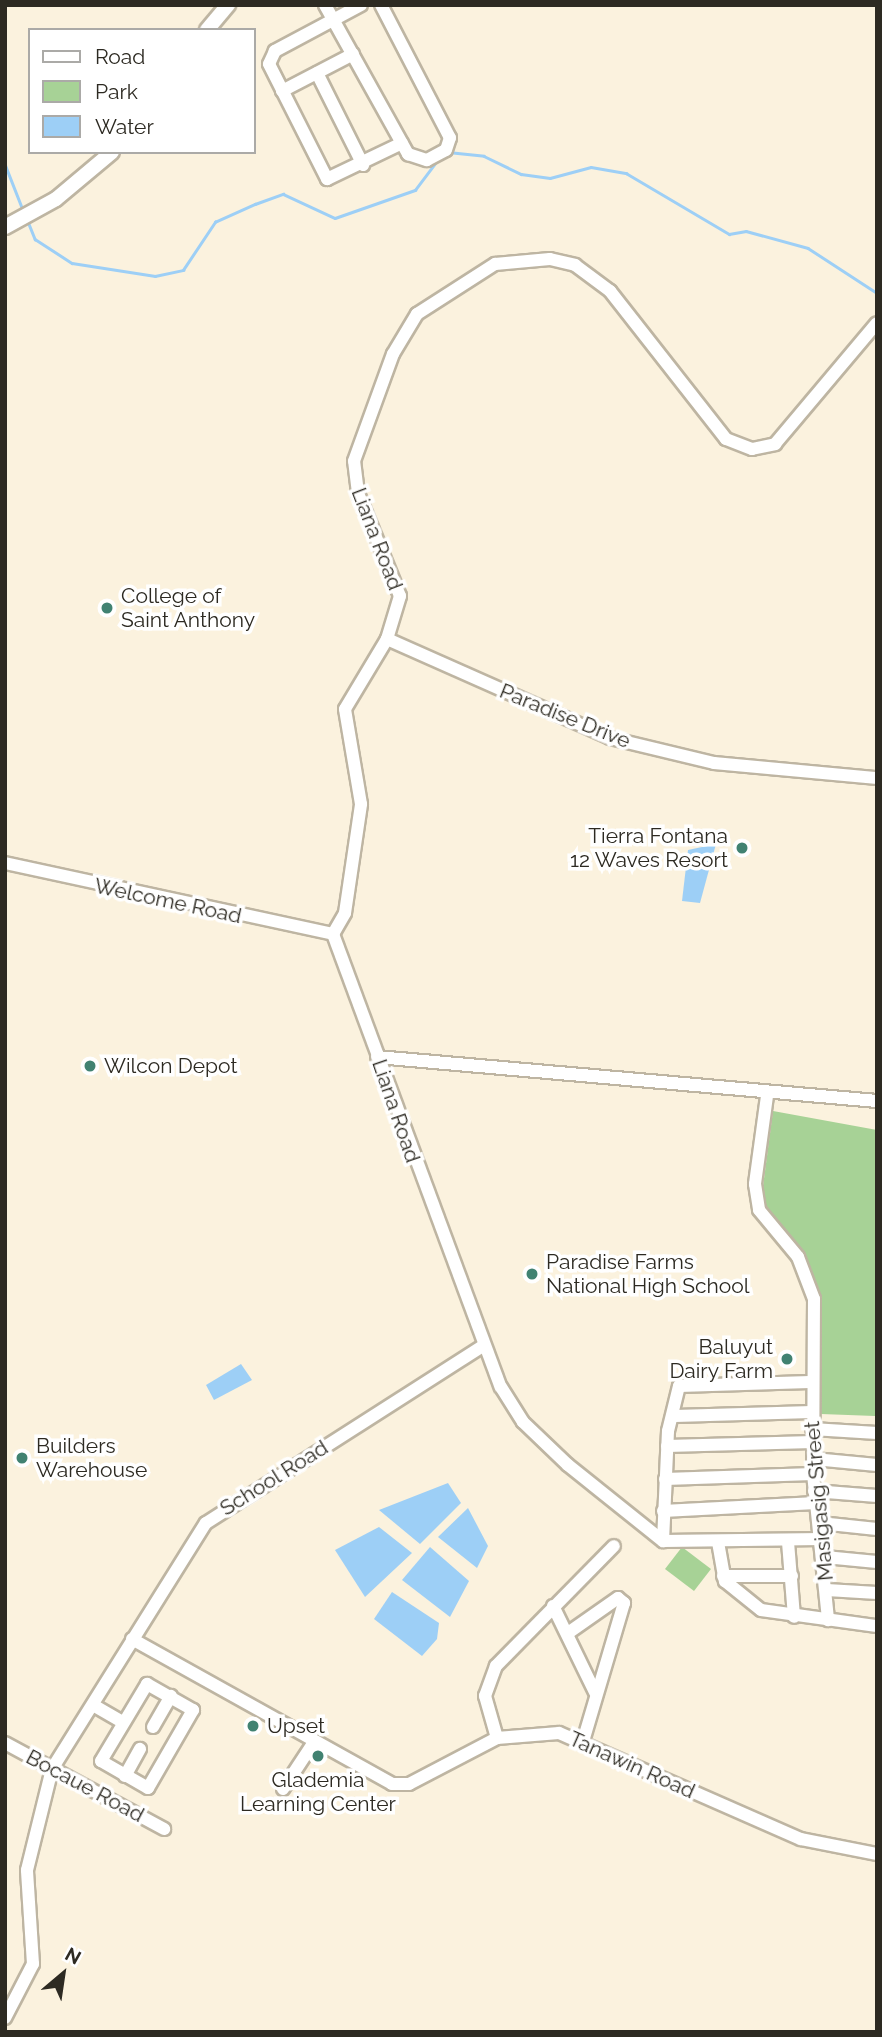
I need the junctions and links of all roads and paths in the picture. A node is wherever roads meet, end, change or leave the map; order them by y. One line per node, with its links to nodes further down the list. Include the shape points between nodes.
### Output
1 (228, 5): 6 (main road)
2 (325, 5): 5 (street)
3 (361, 5): 5 (street)
4 (381, 5): 10 (street, via 450,138 446,150 427,160 412,158)
5 (334, 21): 7 (street); 9 (street, via 275,51 269,64)
6 (209, 28)
7 (352, 54): 8 (street); 10 (street)
8 (317, 73): 9 (street); 12 (street)
9 (282, 91): 12 (street, via 321,175 334,180)
10 (402, 143): 12 (street)
11 (109, 154): 13 (main road)
12 (363, 165)
13 (11, 224)
14 (877, 323): 15 (street, Liana Road, via 775,444 752,449 726,439 610,291 575,265 550,259 495,264 425,306 393,354 354,461 358,493 400,596)
15 (387, 639): 16 (street, Paradise Drive, via 610,737 714,763); 18 (street, Liana Road, via 345,709 361,804 345,913)
16 (877, 778)
17 (5, 863): 18 (street, Welcome Road)
18 (333, 934): 19 (street, Liana Road)
19 (377, 1057): 20 (street); 22 (street, Liana Road)
20 (767, 1096): 21 (street); 23 (street, Masigasig Street, via 757,1201 799,1257 814,1299)
21 (877, 1101)
22 (483, 1346): 40 (street, Liana Road, via 523,1422 633,1524); 55 (street, School Road, via 214,1516)
23 (810, 1382): 24 (street, Masigasig Street); 25 (street, via 678,1387)
24 (812, 1412): 25 (street); 26 (street, Masigasig Street)
25 (675, 1416): 29 (street)
26 (812, 1429): 27 (street); 28 (street, Masigasig Street)
27 (877, 1433)
28 (813, 1442): 29 (street); 30 (street, Masigasig Street)
29 (667, 1447): 33 (street)
30 (814, 1460): 31 (street); 32 (street, Masigasig Street)
31 (877, 1465)
32 (813, 1474): 33 (street); 35 (street, Masigasig Street)
33 (665, 1479): 36 (street)
34 (877, 1496): 35 (street)
35 (815, 1497): 36 (street); 37 (street, Masigasig Street)
36 (663, 1511): 40 (street)
37 (820, 1523): 38 (street); 39 (street, Masigasig Street)
38 (877, 1529)
39 (822, 1539): 42 (street); 44 (street, Masigasig Street)
40 (663, 1541): 41 (street)
41 (718, 1542): 42 (street); 46 (street)
42 (788, 1542): 47 (street)
43 (614, 1545): 50 (street)
44 (825, 1558): 45 (street); 48 (street, Masigasig Street)
45 (877, 1562)
46 (723, 1576): 47 (street); 51 (street, via 761,1610)
47 (792, 1576): 51 (street)
48 (827, 1590): 49 (street); 52 (street, Masigasig Street)
49 (877, 1593)
50 (553, 1606): 54 (street); 61 (street, via 514,1644 491,1678 485,1705)
51 (794, 1617): 52 (street)
52 (828, 1620): 53 (street)
53 (877, 1626)
54 (568, 1633): 56 (street); 56 (street, via 618,1598 624,1603)
55 (132, 1639): 58 (street, School Road); 63 (street, Tanawin Road)
56 (595, 1692): 62 (street)
57 (171, 1696): 59 (street, via 147,1684); 60 (street); 67 (street, via 193,1710 151,1786)
58 (93, 1705): 59 (street); 66 (street, School Road)
59 (123, 1722): 67 (street, via 101,1762)
60 (153, 1727)
61 (497, 1738): 62 (street, Tanawin Road, via 532,1732); 63 (street, Tanawin Road, via 404,1785)
62 (583, 1741): 70 (street, Tanawin Road, via 668,1786 801,1839)
63 (314, 1742): 68 (street)
64 (5, 1743): 66 (street, Bocaue Road)
65 (140, 1749): 67 (street)
66 (52, 1769): 69 (street, Bocaue Road); 71 (street, School Road, via 27,1870 33,1964)
67 (125, 1776)
68 (283, 1789)
69 (164, 1829)
70 (877, 1854)
71 (5, 2018)

